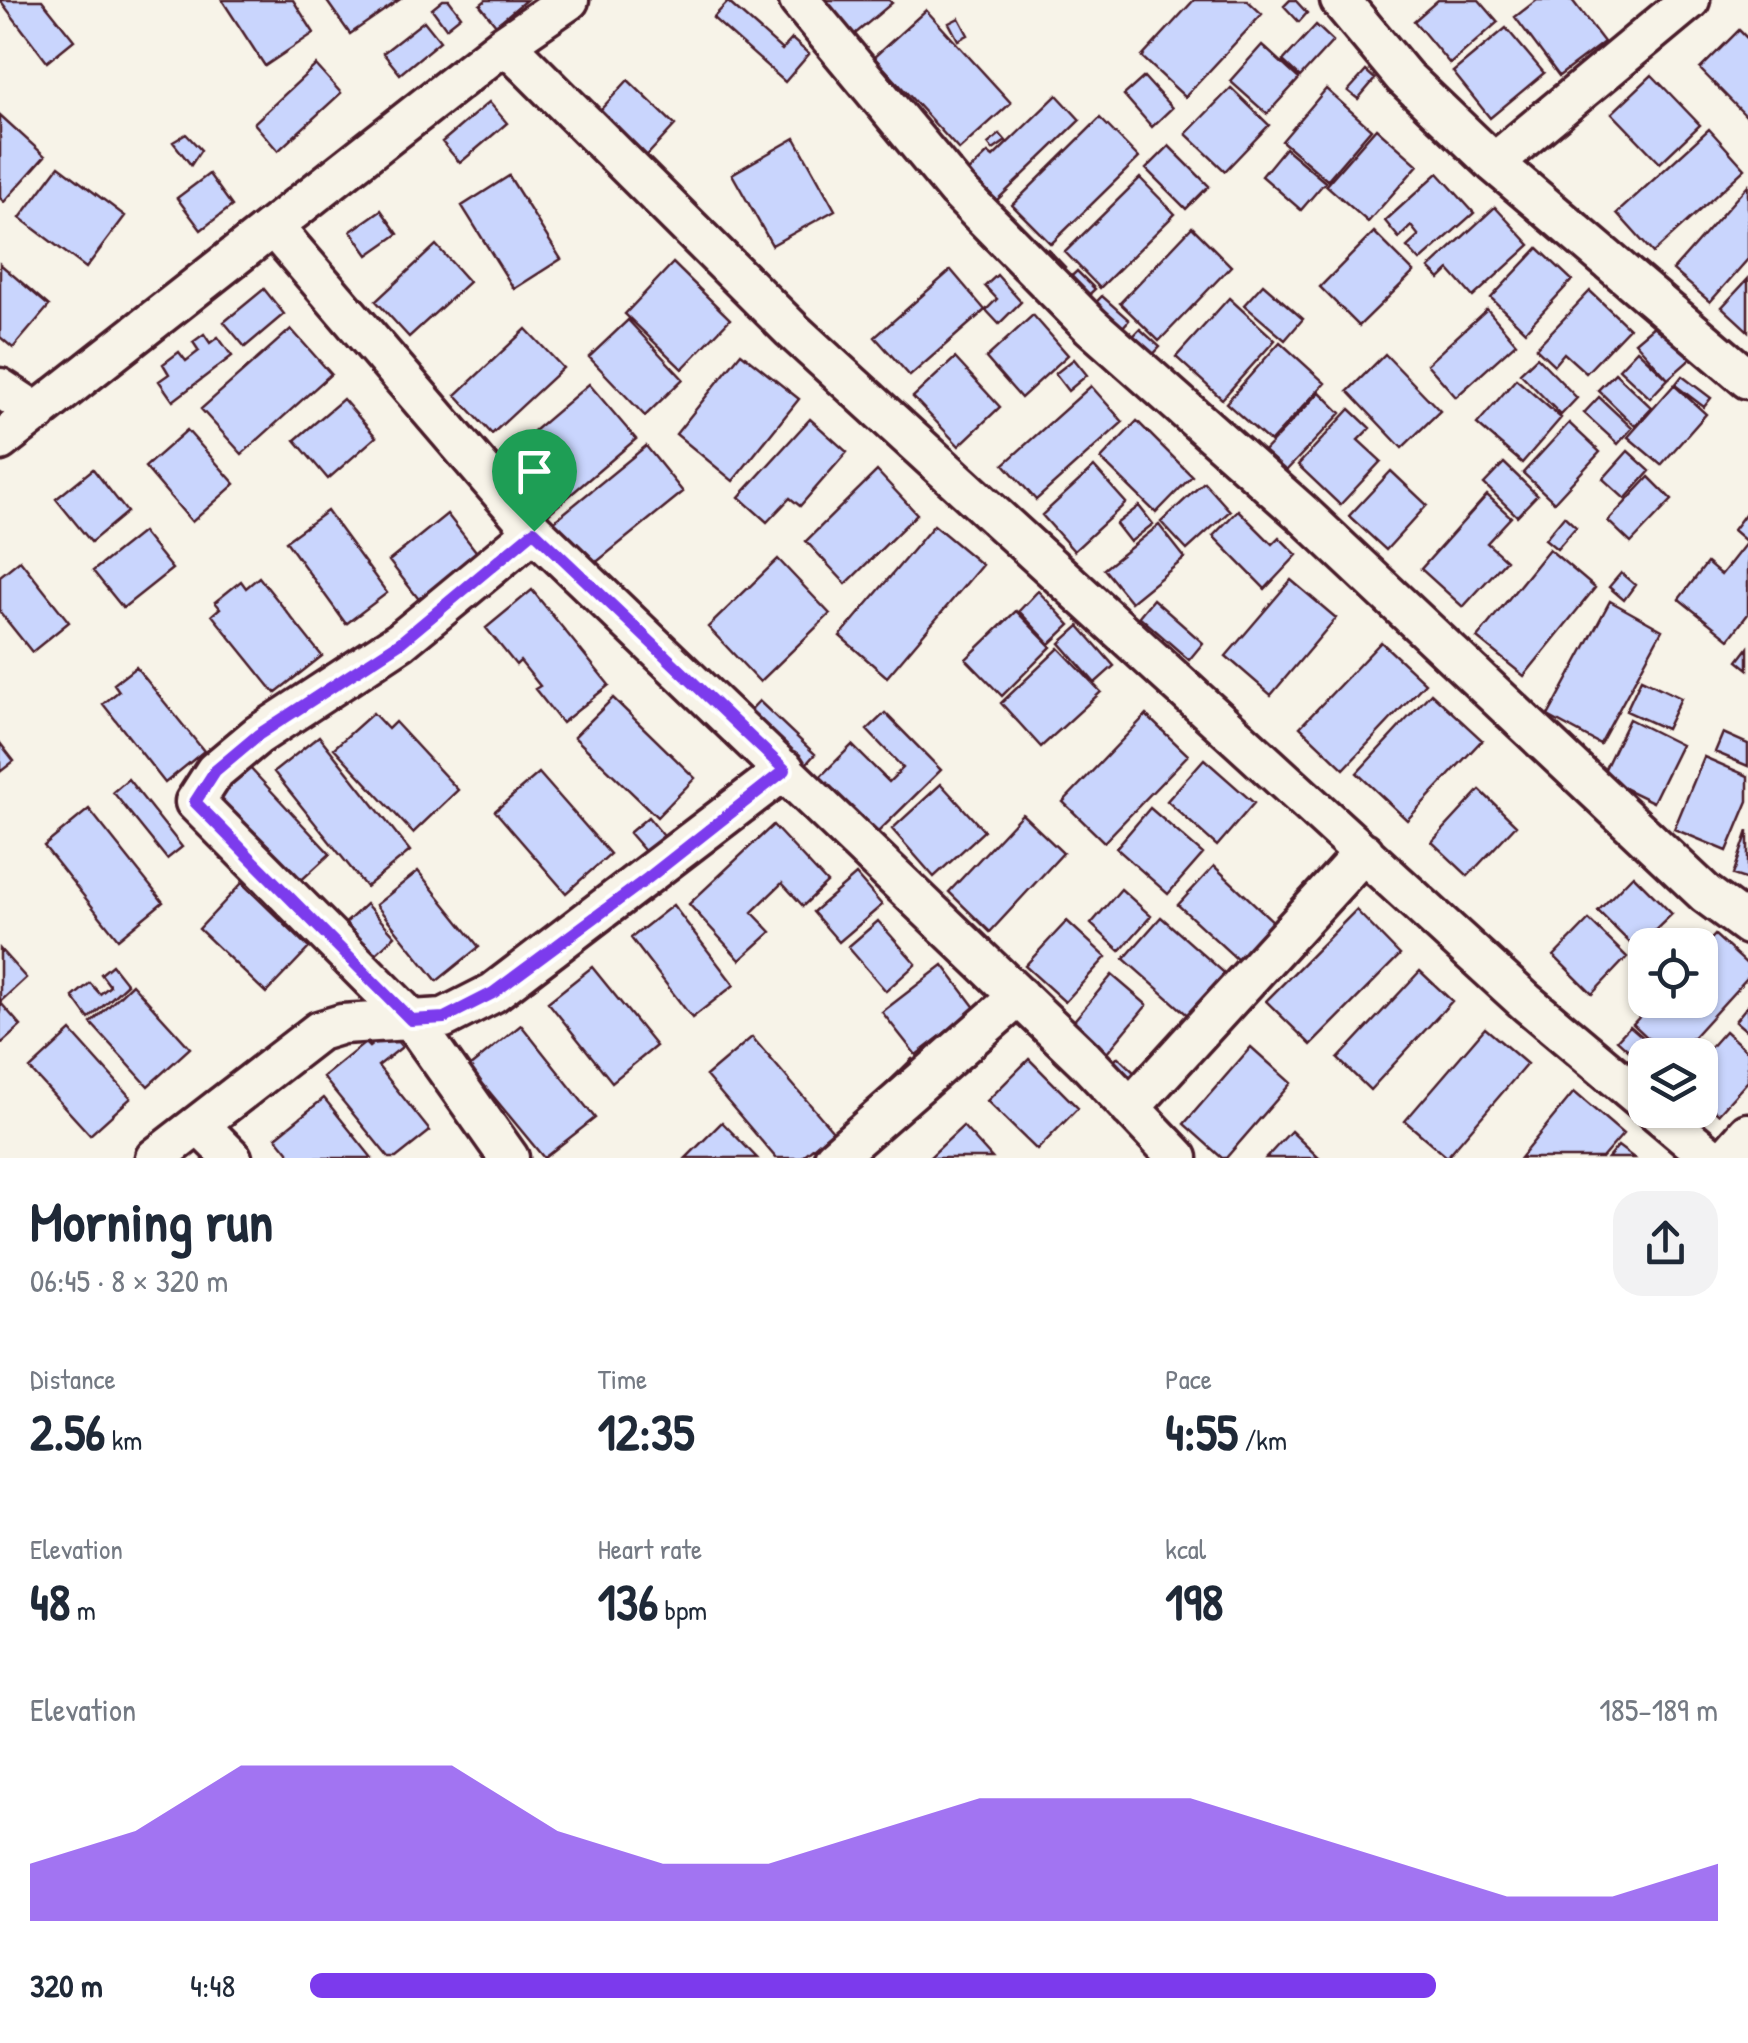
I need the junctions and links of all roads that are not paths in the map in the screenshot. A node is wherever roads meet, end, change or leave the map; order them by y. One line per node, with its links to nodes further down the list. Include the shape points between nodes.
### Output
1 (569, 0): 5 (street)
2 (799, 0): 15 (street, via 957,190 1092,326 1304,514 1706,894)
3 (1340, 0): 6 (street, via 1404,77)
4 (1690, 0): 6 (street)
5 (505, 44): 7 (street); 14 (street, via 792,330)
6 (1494, 163): 8 (street)
7 (274, 228): 10 (street); 12 (street)
8 (1747, 376)
9 (0, 388): 10 (street)
10 (38, 412): 11 (street)
11 (0, 442)
12 (534, 531): 13 (street); 17 (street, via 401,642 258,735 215,771 195,802)
13 (785, 770): 16 (street); 17 (street, via 493,993 444,1018)
14 (1364, 852): 18 (street); 19 (street)
15 (1748, 925)
16 (1019, 996): 19 (street); 26 (street)
17 (411, 1020): 20 (street, via 319,1031); 25 (street)
18 (1628, 1088)
19 (1130, 1108): 27 (street)
20 (199, 1124): 23 (street); 24 (street)
21 (1676, 1128): 28 (street)
22 (1748, 1132): 29 (street)
23 (155, 1158)
24 (232, 1158)
25 (509, 1158)
26 (834, 1158)
27 (1178, 1158)
28 (1712, 1158)
29 (1726, 1158)

